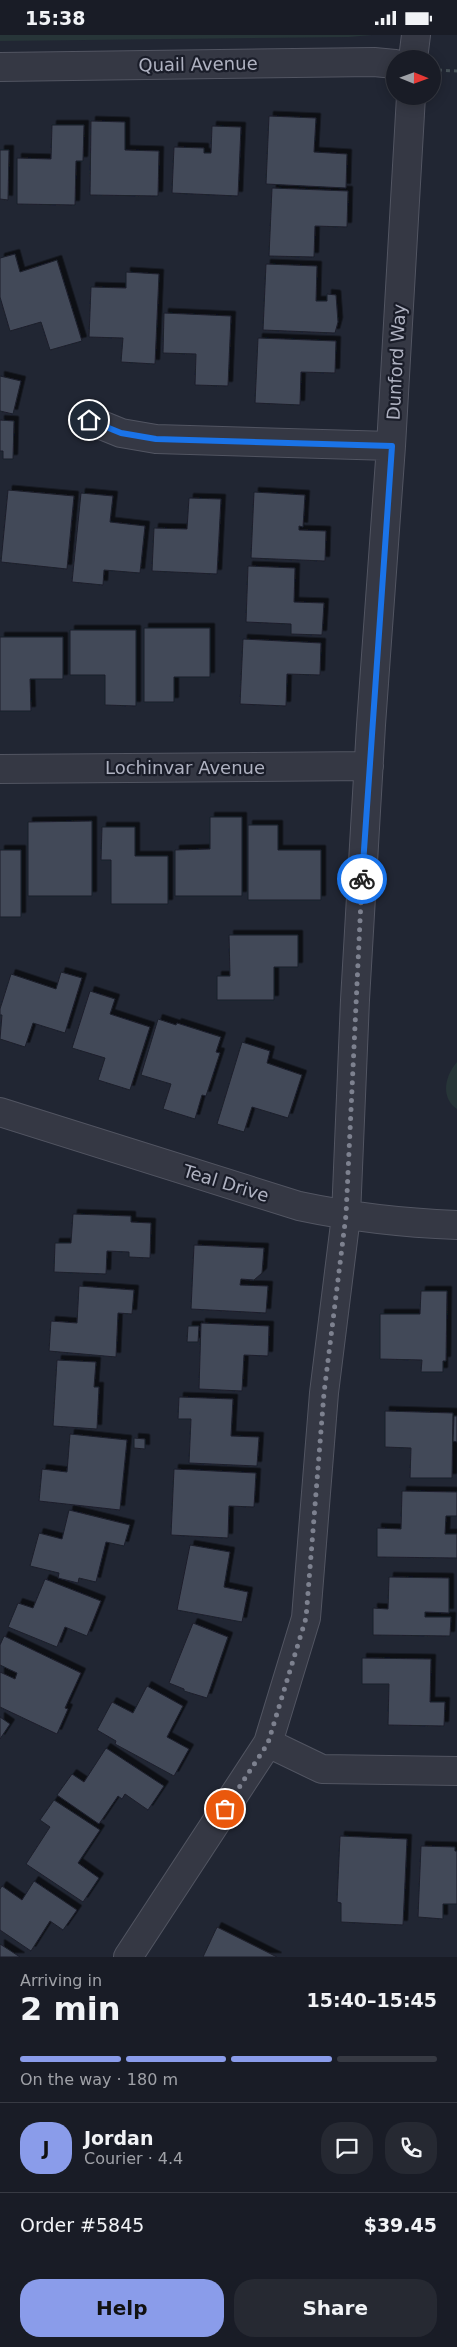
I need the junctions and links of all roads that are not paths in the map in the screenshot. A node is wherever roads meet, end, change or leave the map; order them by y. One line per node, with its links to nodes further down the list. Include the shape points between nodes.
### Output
1 (416, 35): 2 (street)
2 (414, 50)
3 (386, 63): 4 (street, Quail Avenue)
4 (0, 67)
5 (411, 105): 7 (street, Dunford Way)
6 (89, 420): 7 (street, via 121,433 156,439)
7 (392, 446): 8 (street, Dunford Way)
8 (369, 766): 9 (street, Lochinvar Avenue); 11 (street, Dunford Way)
9 (0, 769)
10 (0, 1112): 11 (street, Teal Drive, via 299,1206)
11 (346, 1215): 12 (street, Teal Drive); 13 (street, Dunford Way, via 324,1393 306,1618)
12 (457, 1225)
13 (268, 1743): 14 (street, via 322,1769); 15 (street, Dunford Way)
14 (457, 1771)
15 (128, 1957)

